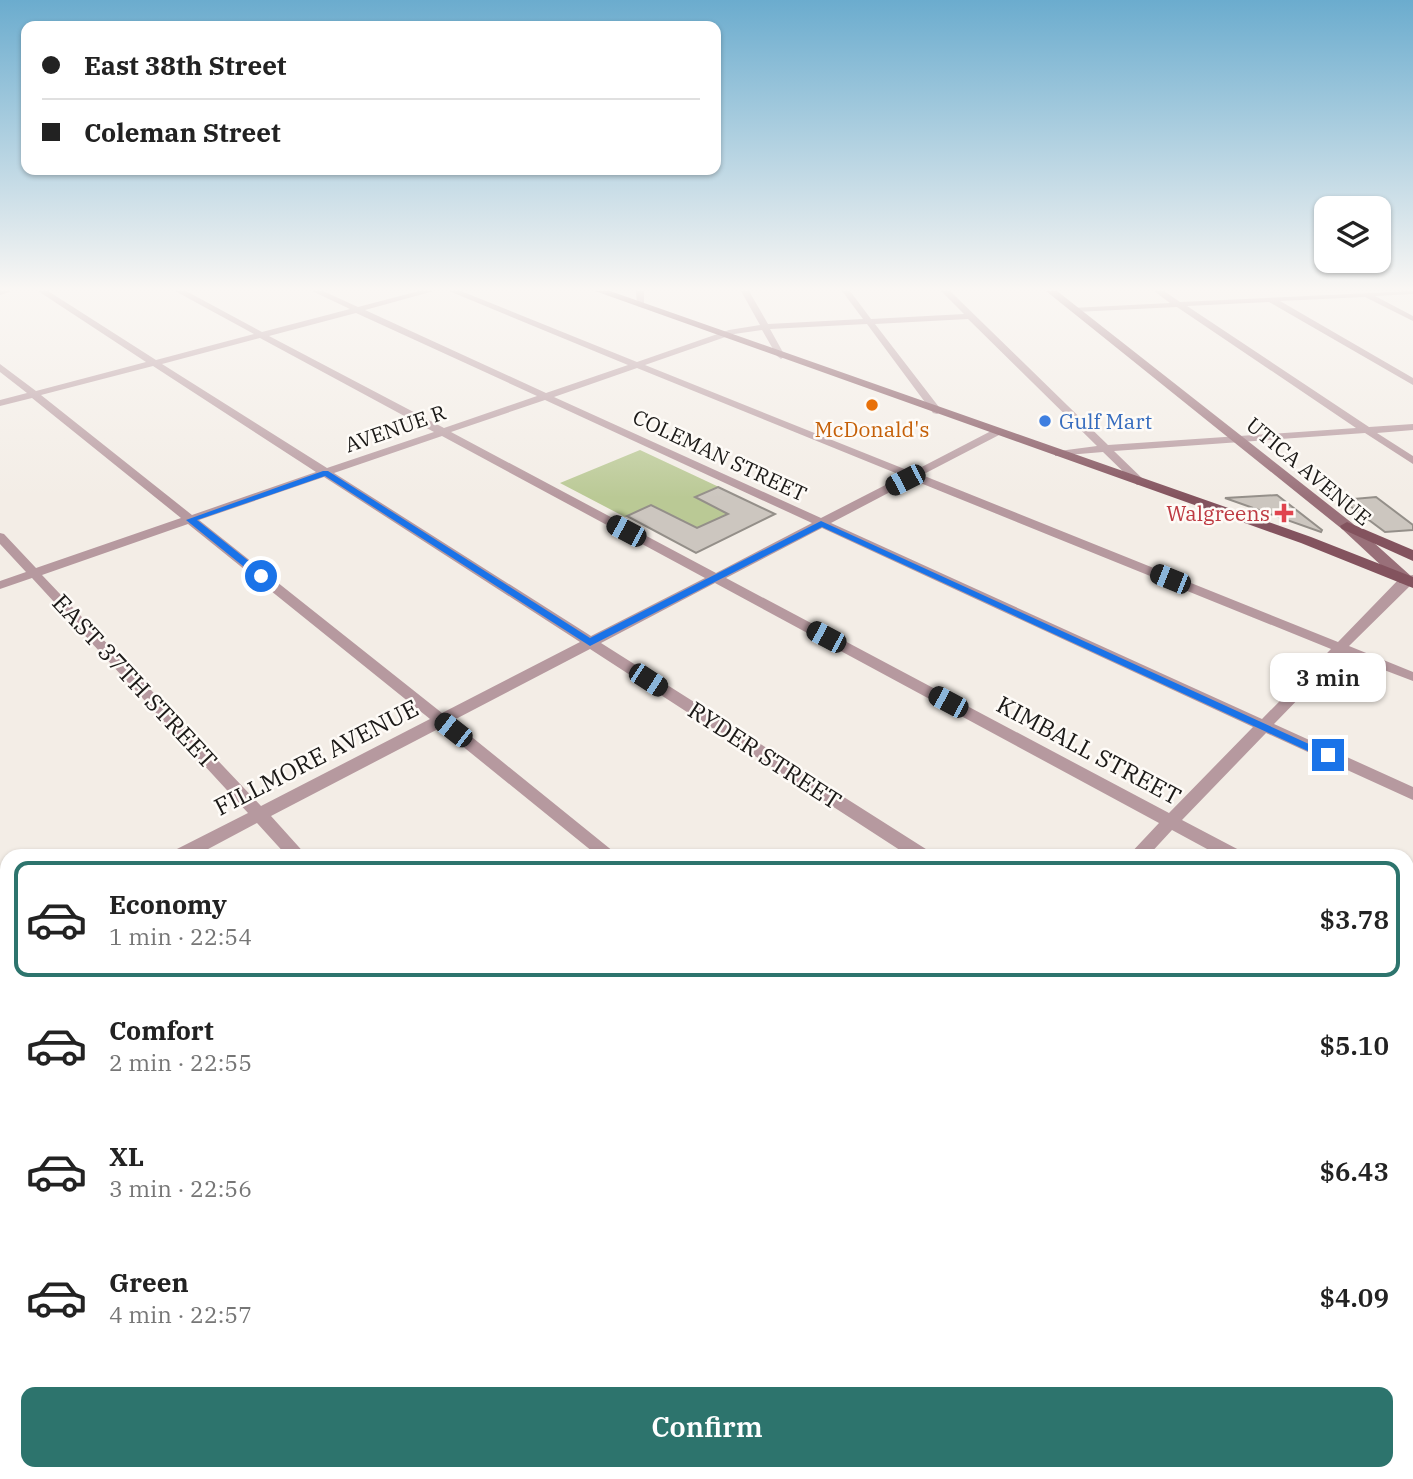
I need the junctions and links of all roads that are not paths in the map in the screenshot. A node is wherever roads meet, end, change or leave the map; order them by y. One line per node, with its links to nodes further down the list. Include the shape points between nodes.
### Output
1 (149, 360): 13 (street, RYDER STREET)
2 (165, 360): 13 (street)
3 (308, 360): 23 (street, KIMBALL STREET)
4 (466, 360): 18 (street, COLEMAN STREET)
5 (625, 360): 14 (street)
6 (651, 360): 14 (street, AVENUE R)
7 (793, 360): 20 (main road)
8 (899, 360): 20 (street)
9 (1015, 360): 26 (street)
10 (1138, 360): 25 (main road, UTICA AVENUE)
11 (1261, 360): 22 (street)
12 (1375, 360): 16 (street)
13 (154, 363): 17 (street); 29 (street, RYDER STREET)
14 (637, 365): 18 (street, AVENUE R); 30 (street)
15 (0, 367): 17 (street)
16 (1413, 382)
17 (34, 394): 19 (street); 32 (street)
18 (546, 397): 23 (street, AVENUE R); 33 (street, COLEMAN STREET)
19 (0, 403)
20 (937, 411): 24 (main road)
21 (1413, 427): 22 (street)
22 (1367, 430): 25 (street); 28 (street)
23 (443, 432): 29 (street, AVENUE R); 40 (street, KIMBALL STREET)
24 (997, 432): 27 (main road); 30 (street, FILLMORE AVENUE)
25 (1238, 439): 26 (street); 34 (main road, UTICA AVENUE)
26 (1106, 448): 27 (street); 31 (street)
27 (1059, 454): 31 (main road)
28 (1413, 461)
29 (326, 473): 32 (street, AVENUE R); 43 (street, RYDER STREET)
30 (913, 476): 33 (street, FILLMORE AVENUE); 44 (street)
31 (1141, 482): 36 (main road)
32 (190, 520): 39 (street, AVENUE R); 46 (street)
33 (821, 523): 40 (street, FILLMORE AVENUE); 47 (street, COLEMAN STREET)
34 (1347, 526): 37 (main road); 38 (main road, UTICA AVENUE)
35 (0, 537): 39 (street, EAST 37TH STREET)
36 (1306, 540): 38 (main road); 41 (main road)
37 (1413, 556)
38 (1383, 560): 41 (main road, UTICA AVENUE)
39 (35, 573): 42 (street, AVENUE R); 49 (street, EAST 37TH STREET)
40 (715, 578): 43 (street, FILLMORE AVENUE); 50 (street, KIMBALL STREET)
41 (1411, 578): 44 (street)
42 (0, 585)
43 (590, 643): 46 (street, FILLMORE AVENUE); 54 (street, RYDER STREET)
44 (1341, 648): 45 (street); 47 (street)
45 (1413, 677)
46 (440, 720): 49 (street, FILLMORE AVENUE); 53 (street)
47 (1264, 726): 48 (street, COLEMAN STREET); 50 (street)
48 (1413, 794)
49 (259, 814): 51 (street, FILLMORE AVENUE); 52 (street, EAST 37TH STREET)
50 (1171, 821): 55 (street); 56 (street, KIMBALL STREET)
51 (192, 849)
52 (292, 849)
53 (601, 849)
54 (912, 849)
55 (1144, 849)
56 (1222, 849)

